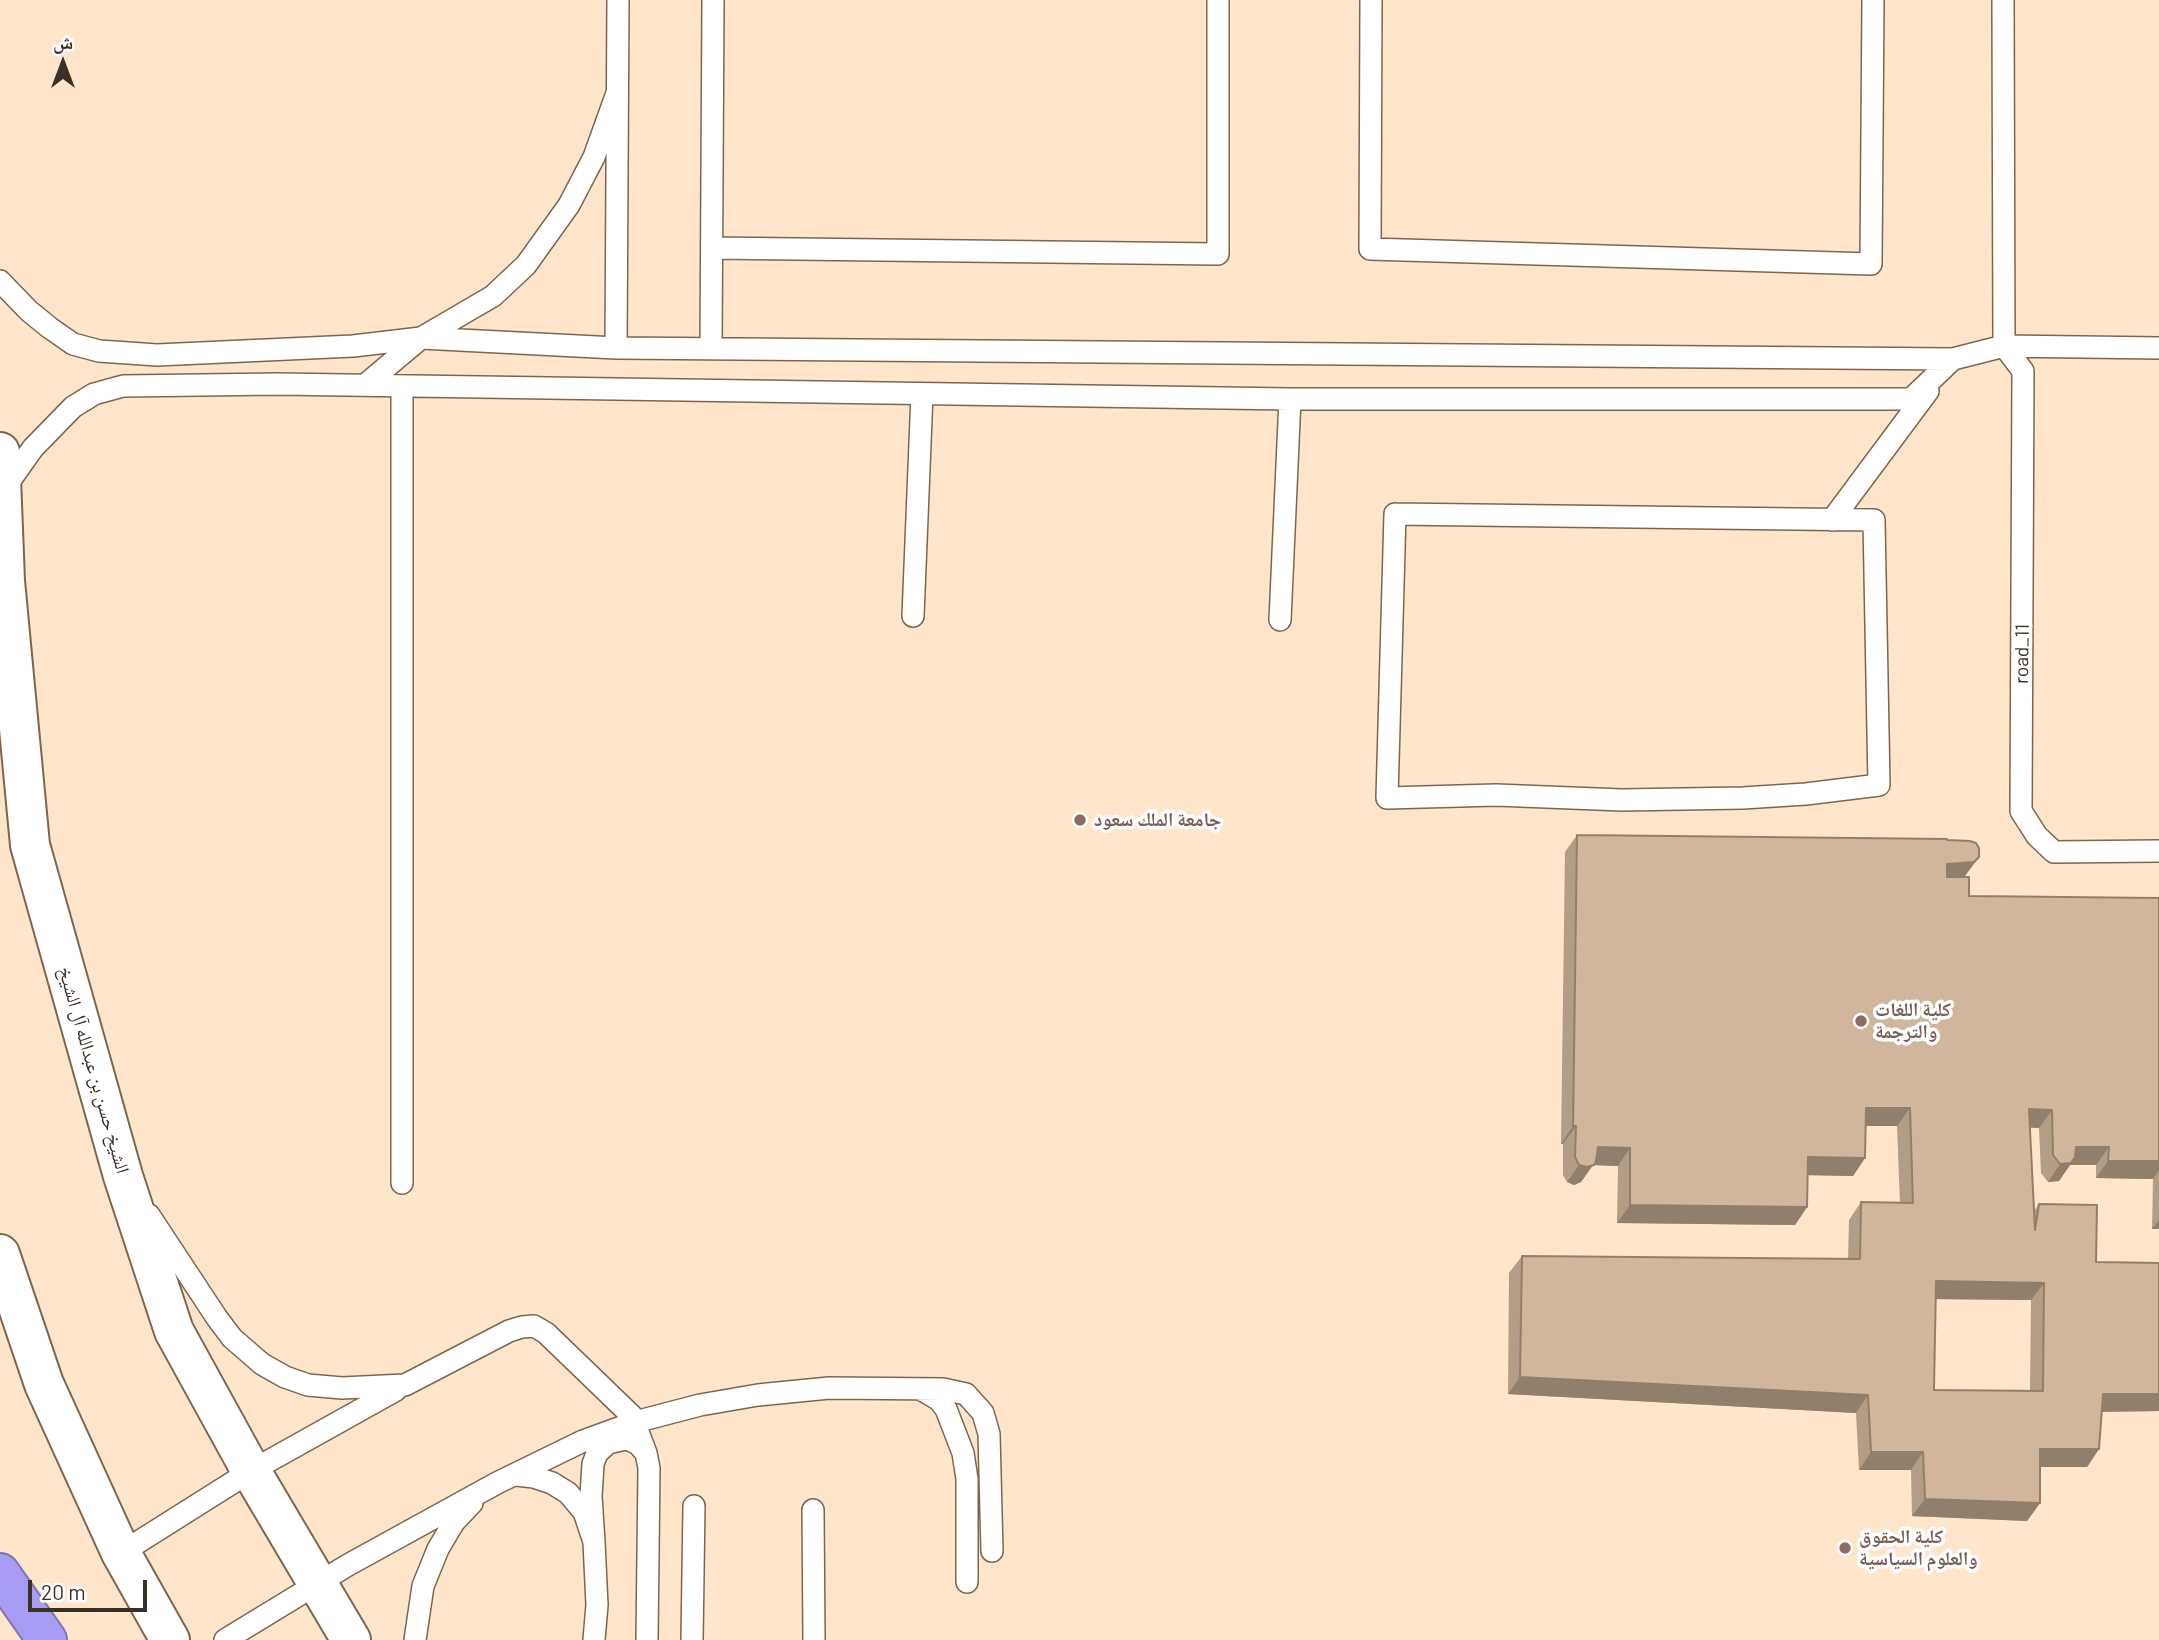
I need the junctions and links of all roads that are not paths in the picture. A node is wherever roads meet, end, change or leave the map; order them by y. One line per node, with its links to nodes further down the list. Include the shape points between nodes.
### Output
1 (618, 0): 7 (lane)
2 (713, 0): 8 (lane)
3 (1218, 0): 8 (lane, via 1218,254)
4 (1371, 0): 5 (lane, via 1370,249 1871,264)
5 (1873, 0)
6 (2003, 0): 11 (lane)
7 (617, 93): 10 (lane, via 594,156 569,205 526,265 493,296); 12 (lane)
8 (712, 248): 13 (lane)
9 (0, 281): 10 (lane, via 50,328 73,344 99,351 157,355 353,346)
10 (421, 338): 12 (lane); 16 (lane)
11 (2004, 346): 14 (lane); 15 (lane); 25 (lane, road_11, via 2023,371 2021,811 2054,852)
12 (615, 348): 13 (lane)
13 (711, 348): 15 (lane)
14 (2159, 348)
15 (1953, 359): 19 (lane, via 1910,399); 22 (lane)
16 (365, 385): 17 (lane); 21 (lane, via 123,386 94,394 54,425)
17 (402, 386): 18 (lane); 27 (lane)
18 (922, 394): 19 (lane); 23 (lane)
19 (1290, 399): 24 (lane)
20 (0, 452): 21 (main road, الشيخ حسن بن عبدالله آل الشيخ)
21 (2, 491): 26 (main road, الشيخ حسن بن عبدالله آل الشيخ, via 5,581 30,845)
22 (1832, 520): 22 (lane, via 1874,520 1879,785 1729,798 1387,797 1395,514)
23 (913, 616)
24 (1280, 620)
25 (2159, 851)
26 (123, 1176): 29 (lane, via 216,1318 262,1364 308,1385); 33 (main road, الشيخ حسن بن عبدالله آل الشيخ, via 174,1331)
27 (402, 1183)
28 (0, 1254): 39 (main road, via 44,1384)
29 (405, 1385): 31 (lane, via 509,1331 534,1326); 33 (lane)
30 (922, 1390): 31 (lane, via 829,1388 758,1395); 38 (lane, via 966,1394 983,1413 989,1434); 41 (lane, via 946,1409 963,1453)
31 (635, 1422): 32 (lane); 34 (lane, via 583,1441)
32 (646, 1453): 37 (lane, via 625,1439 608,1443 597,1453 593,1464); 49 (lane)
33 (251, 1471): 39 (lane); 42 (main road, الشيخ حسن بن عبدالله آل الشيخ)
34 (506, 1479): 37 (lane, via 534,1477 568,1493 584,1512); 42 (lane); 47 (lane, via 471,1504 438,1549 423,1586)
35 (694, 1506): 50 (lane)
36 (814, 1510): 51 (lane)
37 (594, 1542): 48 (lane)
38 (992, 1551)
39 (121, 1553): 44 (main road)
40 (0, 1573): 43 (highway)
41 (967, 1581)
42 (319, 1583): 45 (lane); 46 (main road, الشيخ حسن بن عبدالله آل الشيخ)
43 (47, 1640)
44 (170, 1640)
45 (225, 1640)
46 (351, 1640)
47 (415, 1640)
48 (594, 1640)
49 (647, 1640)
50 (692, 1640)
51 (814, 1640)

